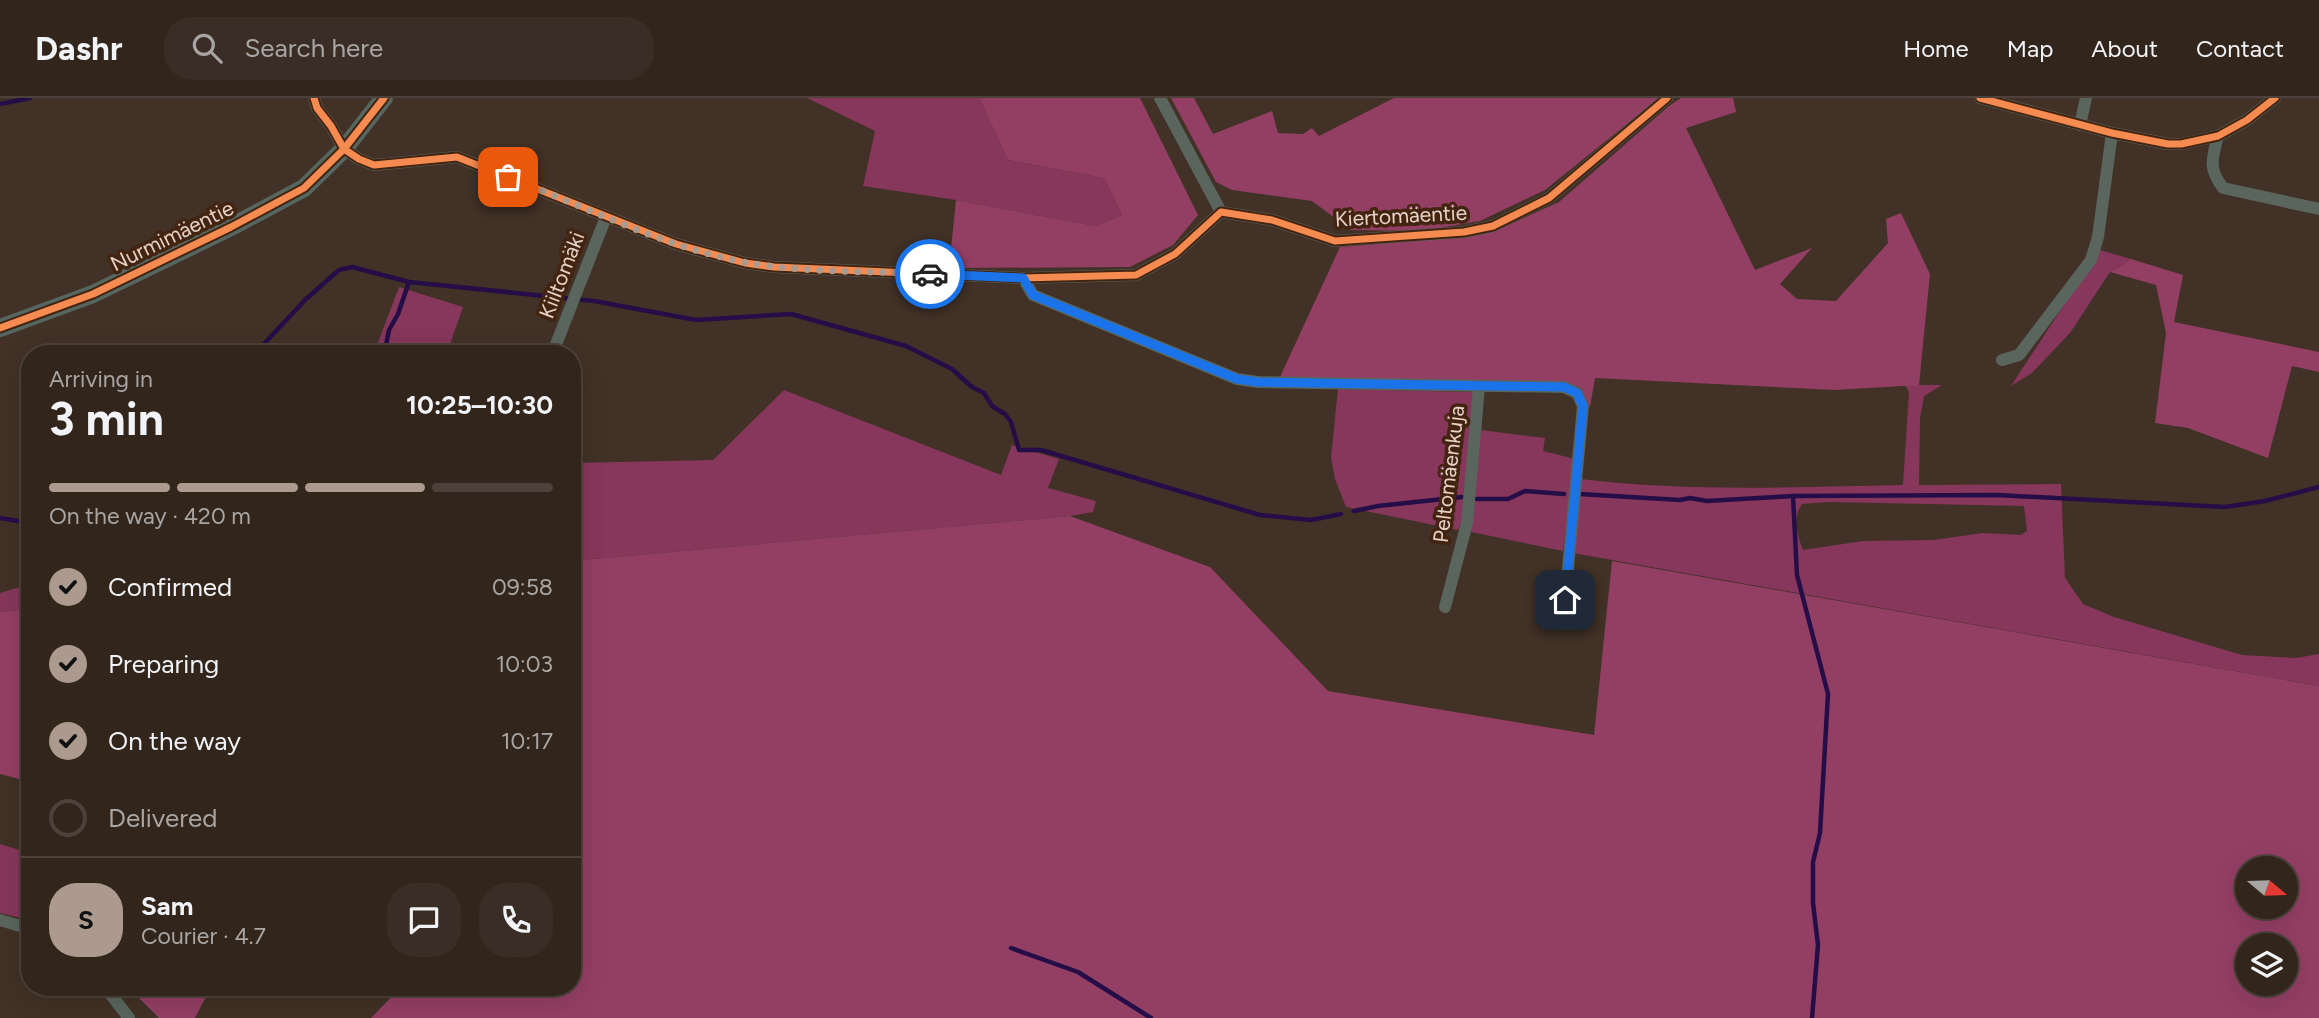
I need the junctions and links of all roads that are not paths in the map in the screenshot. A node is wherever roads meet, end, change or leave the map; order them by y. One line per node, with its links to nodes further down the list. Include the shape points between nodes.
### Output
1 (314, 98): 11 (street)
2 (384, 98): 11 (street, Nurmimäentie)
3 (1160, 98): 13 (street)
4 (1667, 98): 13 (street, Kiertomäentie, via 1549,198 1493,226 1335,241 1272,220)
5 (1980, 98): 8 (street)
6 (2086, 98): 8 (street)
7 (2275, 98): 10 (street)
8 (2080, 125): 9 (street)
9 (2112, 133): 10 (street, via 2168,144); 18 (street, via 2091,260 2019,355)
10 (2218, 136): 12 (street, via 2213,174 2223,188)
11 (344, 149): 14 (street, via 374,165 457,157); 16 (street, Nurmimäentie, via 304,188 231,227 93,293)
12 (2319, 209)
13 (1221, 212): 15 (street, via 1175,254 1136,275)
14 (606, 217): 15 (street, via 676,244 774,267); 17 (street, Kiiltomäki)
15 (1023, 278): 19 (street, via 1033,295 1237,379)
16 (0, 328)
17 (556, 345)
18 (2002, 360)
19 (1479, 387): 20 (street, via 1564,387 1577,393 1583,406); 21 (street, Peltomäenkuja, via 1467,523)
20 (1565, 600)
21 (1445, 607)
22 (0, 920): 23 (street)
23 (21, 926)
24 (112, 996): 25 (street)
25 (129, 1018)

